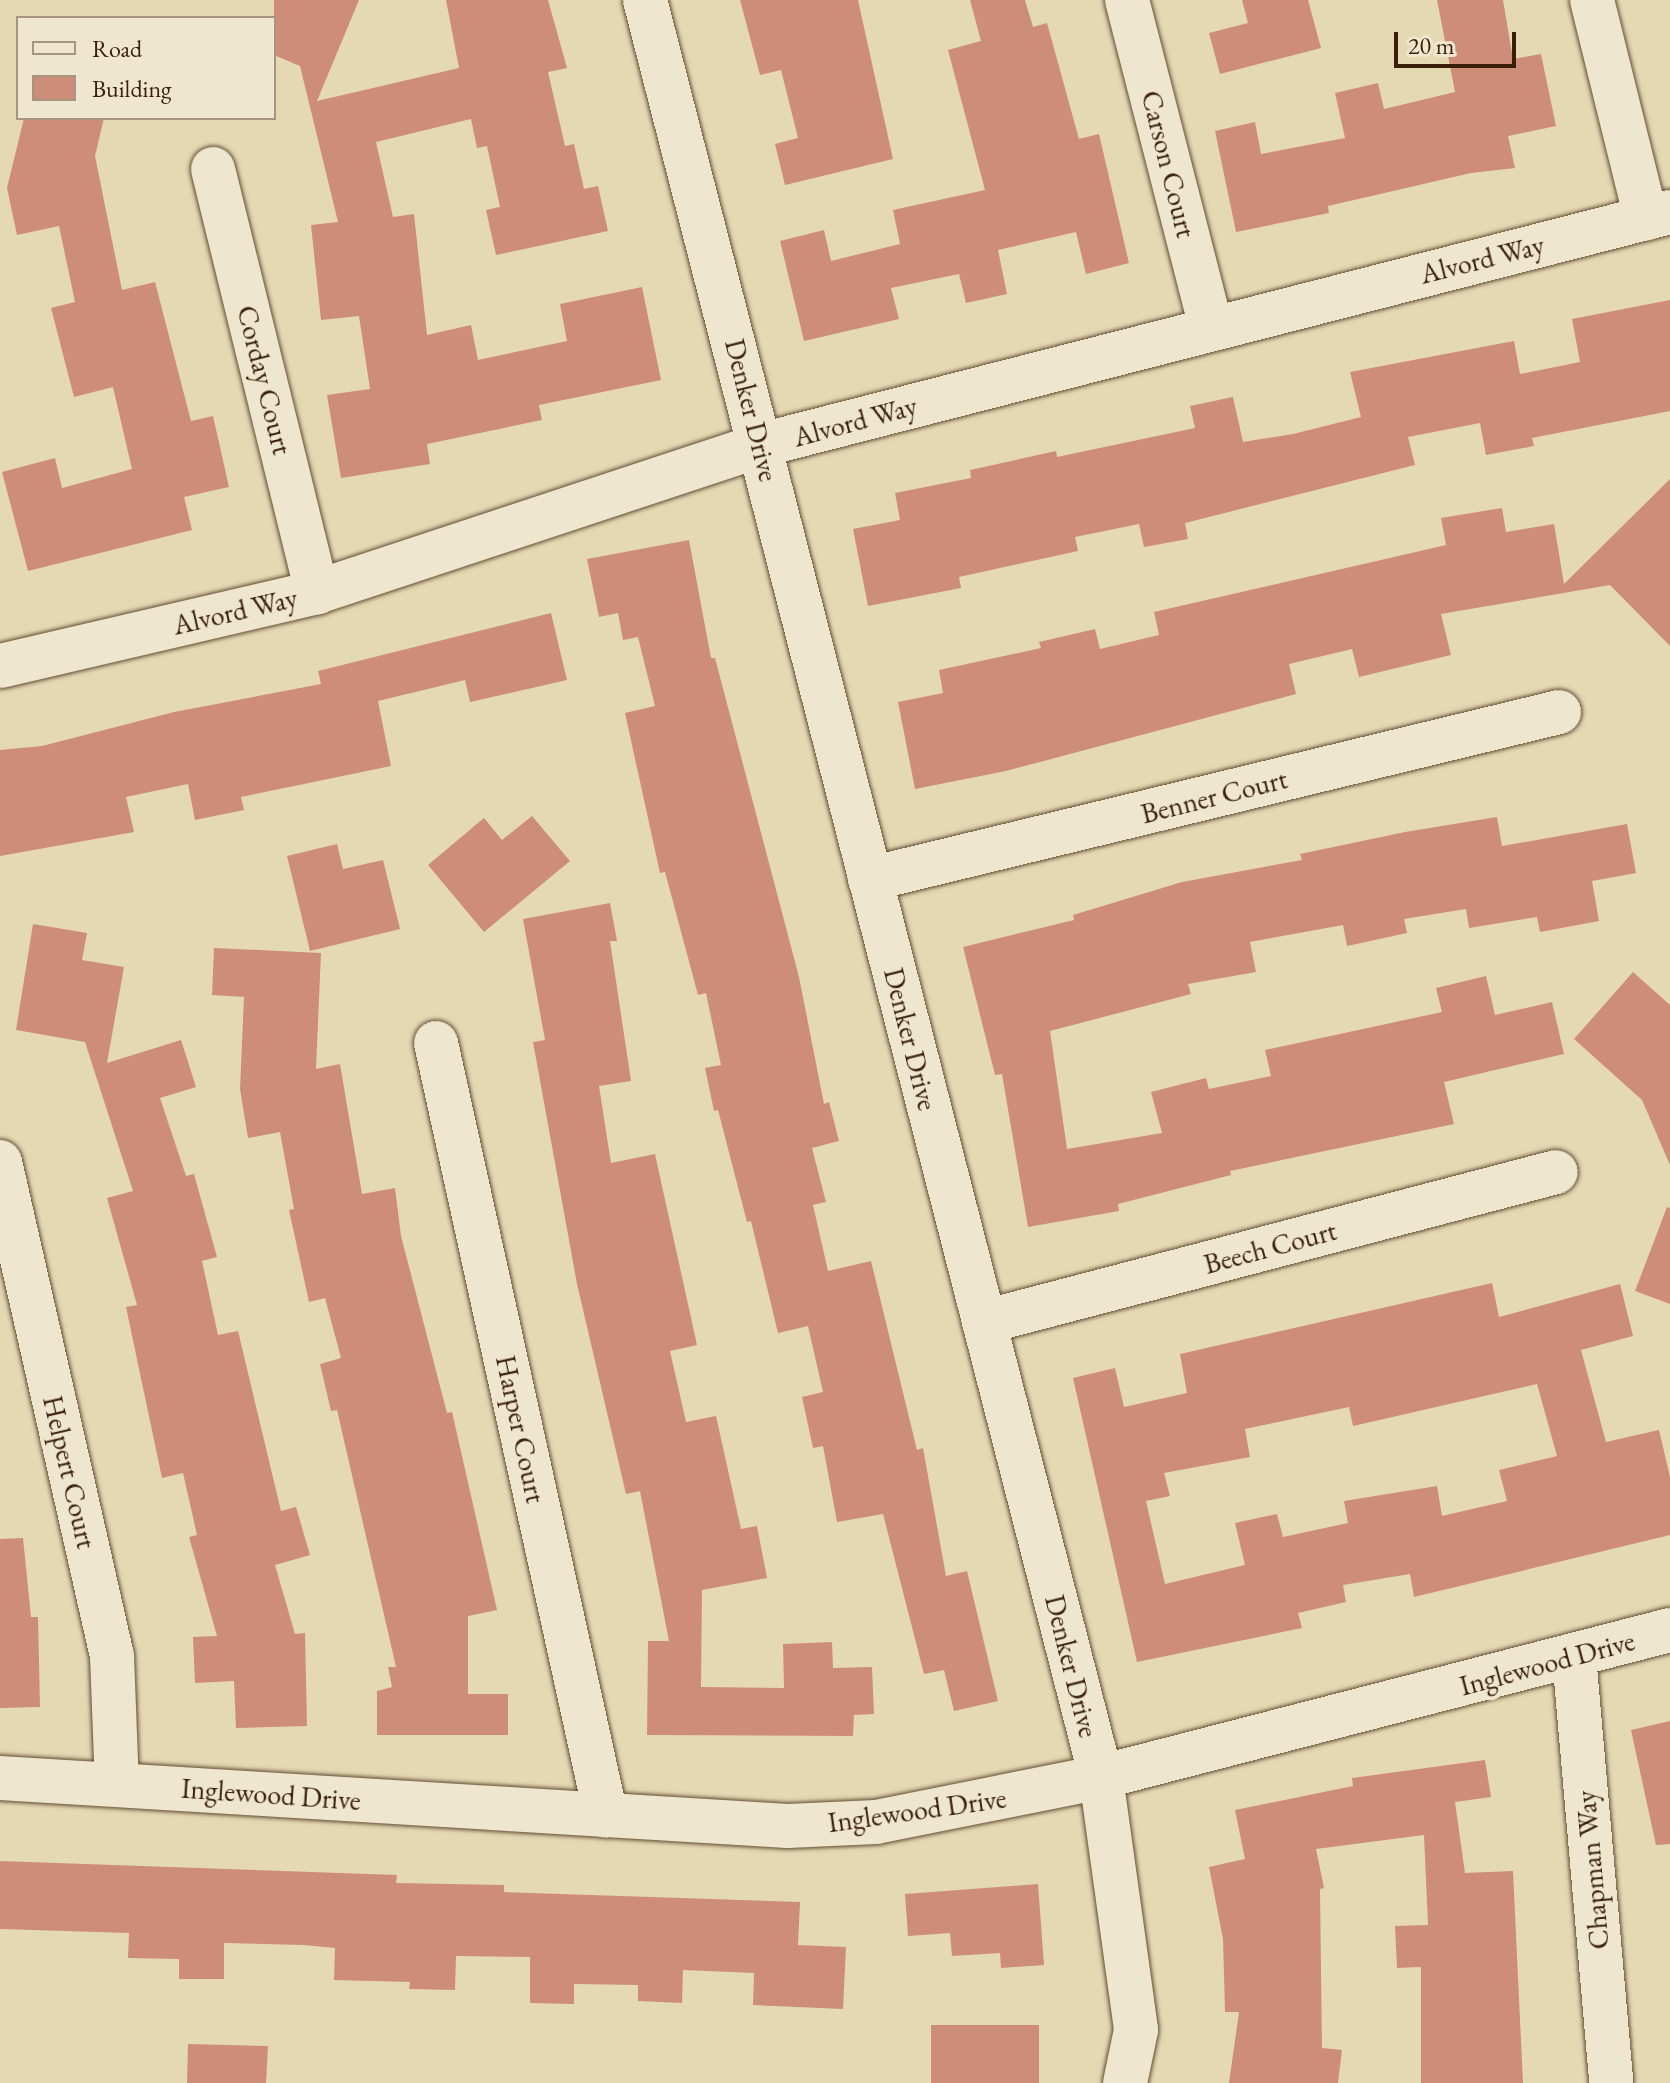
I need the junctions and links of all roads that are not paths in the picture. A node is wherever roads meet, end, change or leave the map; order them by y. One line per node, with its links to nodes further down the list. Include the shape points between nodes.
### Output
1 (645, 0): 7 (street, Denker Drive)
2 (1127, 0): 6 (street, Carson Court)
3 (1592, 0): 5 (street)
4 (213, 169): 8 (street, Corday Court)
5 (1658, 215): 6 (street, Alvord Way)
6 (1211, 328): 7 (street, Alvord Way)
7 (761, 445): 8 (street, Alvord Way); 11 (street, Denker Drive)
8 (317, 592): 9 (street, Alvord Way)
9 (0, 666)
10 (1559, 712): 11 (street, Benner Court)
11 (870, 879): 15 (street, Denker Drive)
12 (436, 1043): 21 (street, Harper Court)
13 (0, 1162): 20 (street, Helpert Court, via 112,1656)
14 (1556, 1172): 15 (street, Beech Court)
15 (984, 1322): 18 (street, Denker Drive)
16 (1670, 1630): 17 (street, Inglewood Drive)
17 (1574, 1656): 18 (street, Inglewood Drive); 23 (street, Chapman Way)
18 (1101, 1777): 21 (street, Inglewood Drive, via 876,1822 788,1826); 22 (street, Denker Drive, via 1136,2030)
19 (0, 1778): 20 (street, Inglewood Drive)
20 (117, 1785): 21 (street, Inglewood Drive)
21 (606, 1816)
22 (1125, 2083)
23 (1611, 2083)

